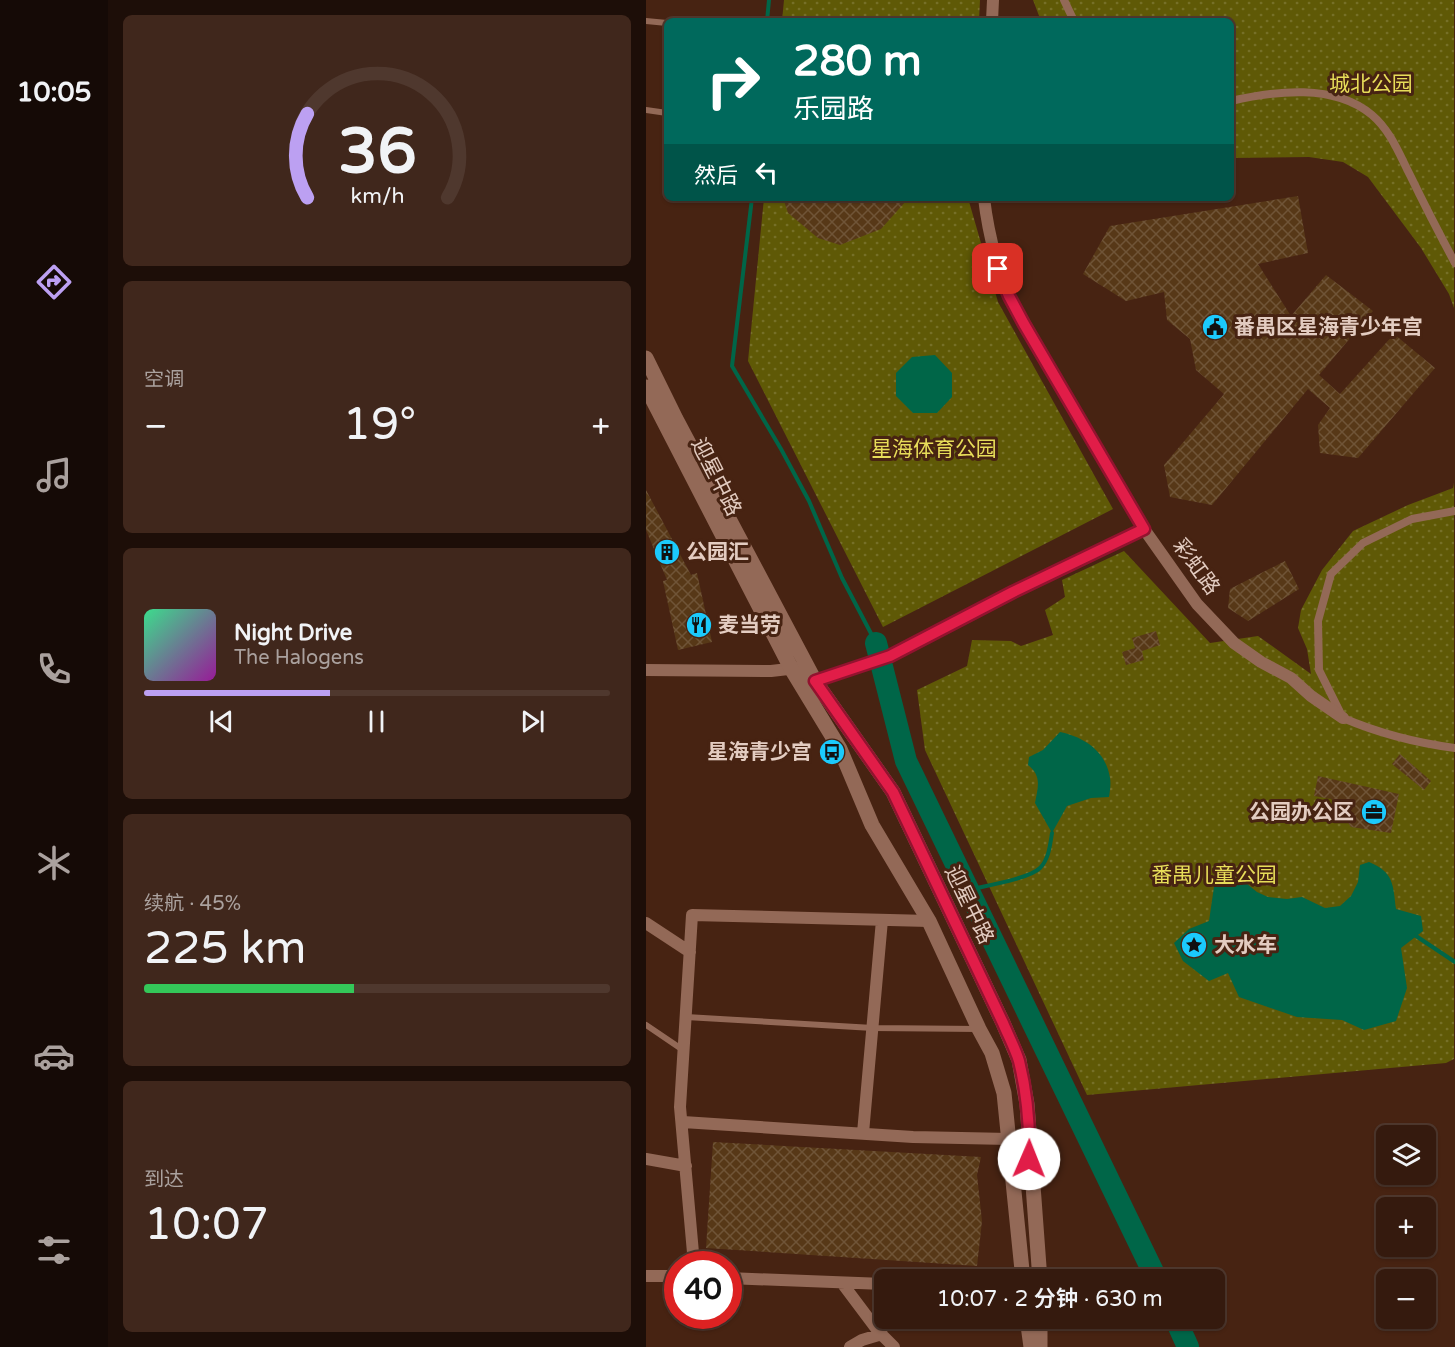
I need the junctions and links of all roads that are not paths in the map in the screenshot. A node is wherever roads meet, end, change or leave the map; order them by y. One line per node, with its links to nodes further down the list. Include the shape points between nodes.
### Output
1 (993, 0): 3 (street)
2 (1064, 0): 4 (street)
3 (992, 18)
4 (1073, 18)
5 (646, 21): 6 (lane)
6 (664, 23)
7 (1234, 100): 11 (street, via 1286,92 1314,94 1345,99 1373,115 1394,142)
8 (646, 110): 9 (lane)
9 (664, 113)
10 (984, 201): 17 (street, 彩虹路, via 998,269 1009,296)
11 (1454, 263)
12 (646, 360): 18 (street, 迎星中路)
13 (646, 387): 15 (street, 迎星中路)
14 (646, 407): 15 (street)
15 (665, 424): 18 (street, 迎星中路)
16 (1454, 511): 21 (street, via 1412,519 1363,543 1331,574 1318,621 1319,670)
17 (1144, 529): 20 (street, via 890,656); 21 (street, 彩虹路, via 1197,604 1234,644 1291,678)
18 (799, 667): 19 (street); 20 (street, 迎星中路); 24 (street, 迎星中路, via 872,825)
19 (646, 670)
20 (815, 681): 34 (street, 迎星中路, via 893,792 1003,1023 1019,1060)
21 (1343, 718): 22 (street, 彩虹路, via 1395,736)
22 (1454, 748)
23 (882, 920): 24 (street); 26 (street, via 692,915); 29 (street)
24 (929, 921): 30 (street, 迎星中路)
25 (646, 923): 26 (street)
26 (690, 952): 27 (street)
27 (686, 1017): 29 (lane); 31 (street)
28 (646, 1025): 31 (lane)
29 (873, 1028): 30 (lane); 33 (street)
30 (979, 1029): 35 (street, 迎星中路, via 992,1053 1004,1093)
31 (684, 1050): 32 (street, via 680,1107)
32 (683, 1122): 33 (street); 37 (street)
33 (863, 1133): 35 (street)
34 (1030, 1137): 35 (street); 40 (street, 迎星中路); 41 (street, 迎星中路)
35 (1009, 1139): 39 (street, 迎星中路)
36 (646, 1159): 37 (street)
37 (686, 1166): 38 (street)
38 (693, 1251)
39 (1022, 1269)
40 (1024, 1269)
41 (1039, 1269)
42 (646, 1276): 43 (street)
43 (664, 1276)
44 (742, 1279): 45 (street)
45 (842, 1283): 46 (street); 50 (street)
46 (874, 1284)
47 (1025, 1329): 53 (street)
48 (1028, 1329): 54 (street)
49 (1040, 1329): 55 (street)
50 (882, 1334): 51 (street); 52 (street)
51 (850, 1347)
52 (894, 1347)
53 (1024, 1347)
54 (1031, 1347)
55 (1040, 1347)

